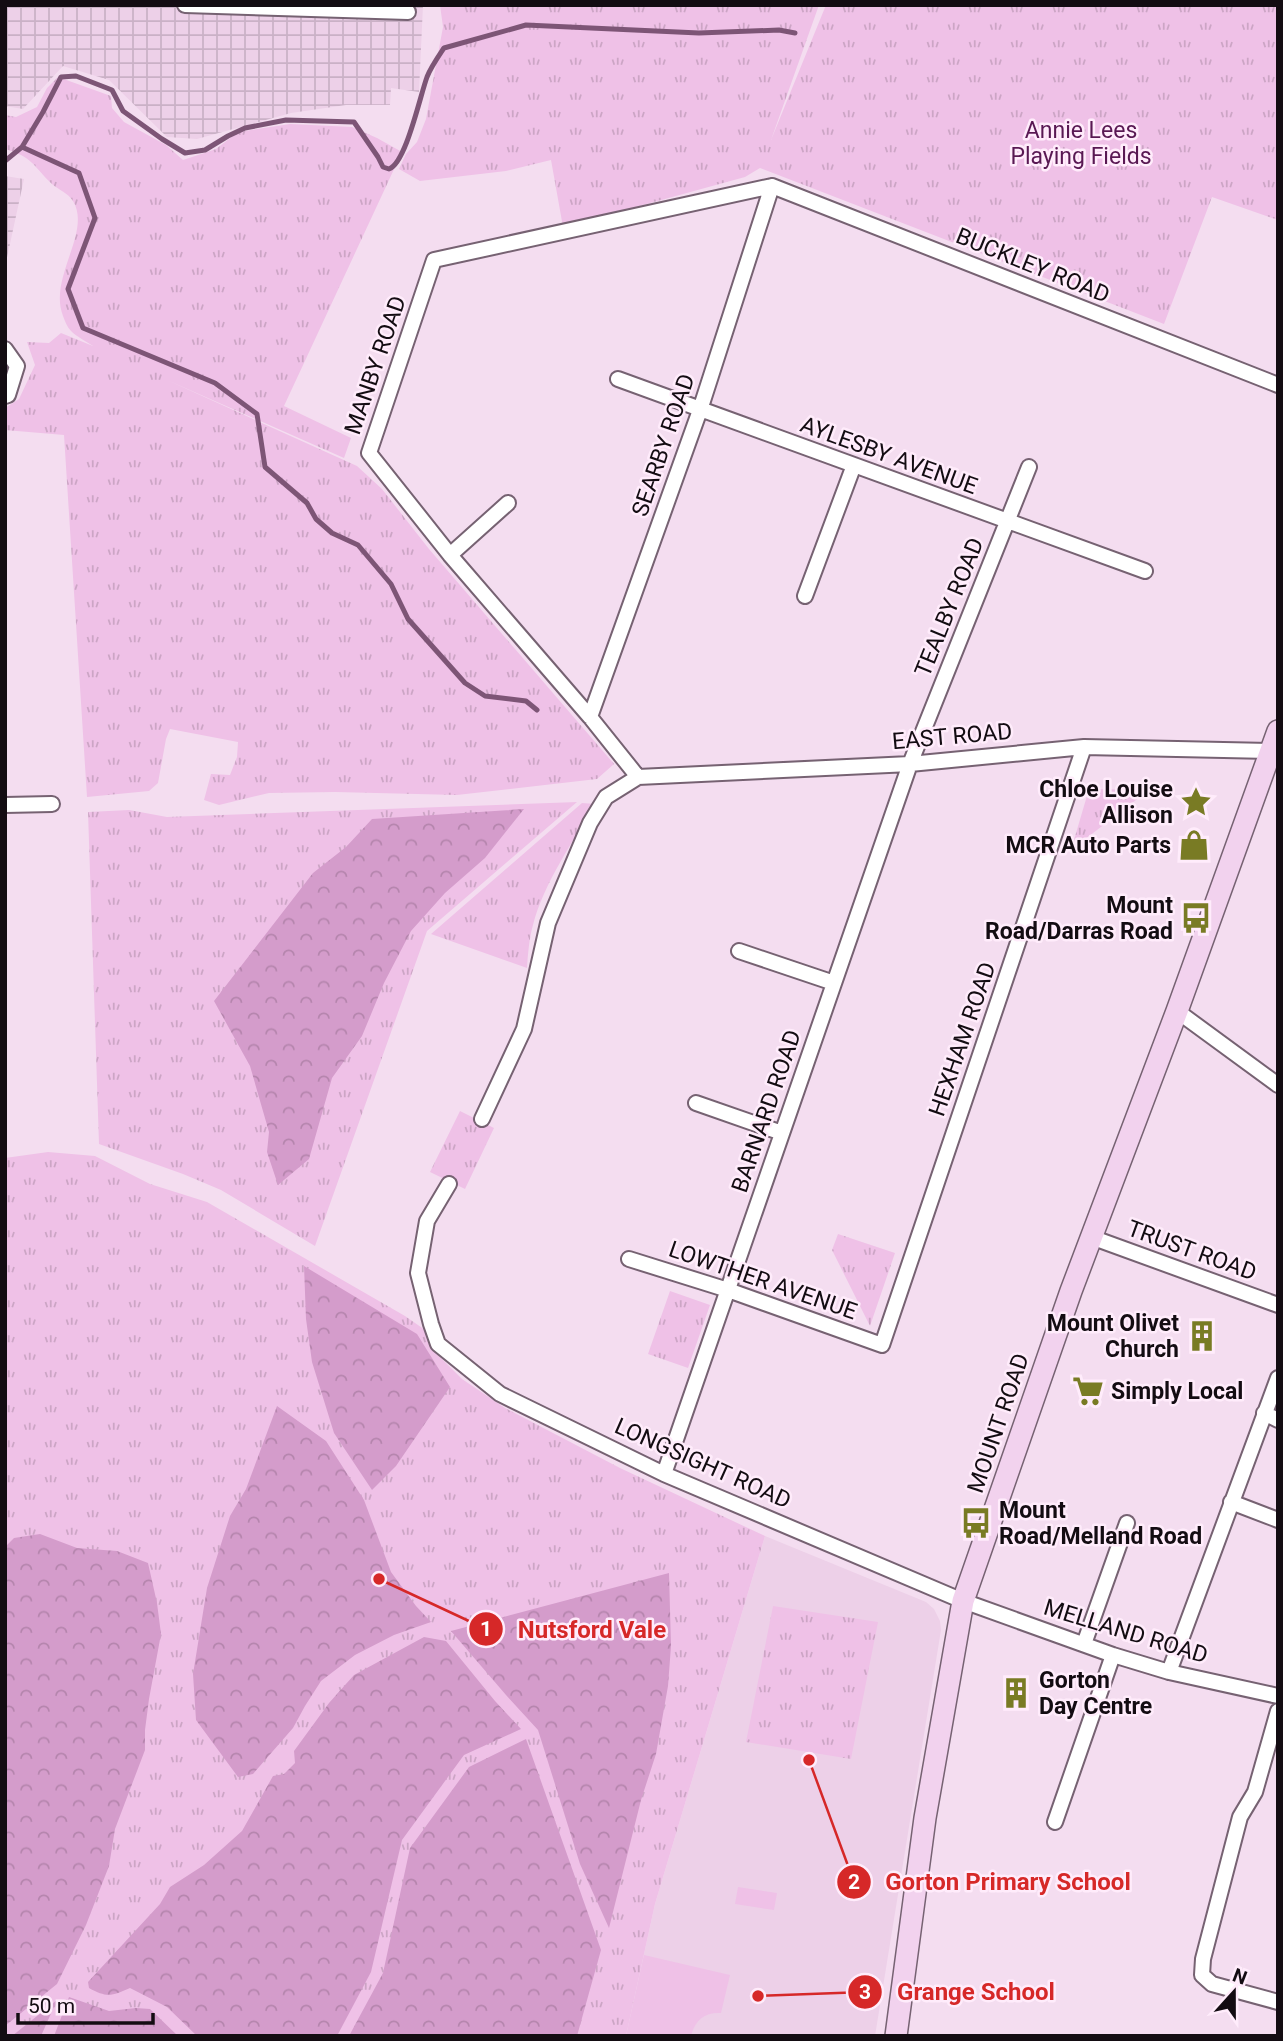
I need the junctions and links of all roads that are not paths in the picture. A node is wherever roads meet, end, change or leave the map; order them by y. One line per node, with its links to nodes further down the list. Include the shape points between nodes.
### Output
1 (185, 5): 2 (street)
2 (408, 12)
3 (772, 186): 6 (street, BUCKLEY ROAD); 8 (street, SEARBY ROAD); 13 (street, MANBY ROAD, via 434,260 369,453)
4 (5, 349): 7 (street, via 17,366)
5 (618, 379): 8 (street, AYLESBY AVENUE)
6 (1278, 385)
7 (5, 396)
8 (700, 410): 9 (street, AYLESBY AVENUE); 16 (street, SEARBY ROAD)
9 (854, 466): 12 (street, AYLESBY AVENUE); 15 (street)
10 (1029, 467): 12 (street, TEALBY ROAD)
11 (509, 503): 13 (street)
12 (1008, 523): 14 (street, AYLESBY AVENUE); 20 (street, TEALBY ROAD)
13 (450, 555): 16 (street, MANBY ROAD)
14 (1145, 572)
15 (805, 596)
16 (590, 717): 21 (street, MANBY ROAD)
17 (1278, 731): 19 (main road, MOUNT ROAD)
18 (1084, 747): 19 (street, EAST ROAD); 20 (street, EAST ROAD); 36 (street, HEXHAM ROAD)
19 (1271, 763): 26 (main road, MOUNT ROAD)
20 (910, 764): 21 (street, EAST ROAD); 25 (street, BARNARD ROAD)
21 (638, 777): 29 (street, via 606,797 590,823 548,923 524,1029)
22 (52, 804): 23 (street)
23 (5, 805)
24 (739, 951): 25 (street)
25 (834, 983): 30 (street, BARNARD ROAD)
26 (1177, 1011): 27 (street); 32 (main road, MOUNT ROAD)
27 (1278, 1085)
28 (696, 1102): 30 (street)
29 (482, 1119)
30 (782, 1133): 34 (street, BARNARD ROAD)
31 (449, 1184): 39 (street, LONGSIGHT ROAD, via 428,1221 418,1273 438,1344 500,1394)
32 (1091, 1237): 35 (street, TRUST ROAD); 43 (main road, MOUNT ROAD)
33 (629, 1259): 34 (street, LOWTHER AVENUE)
34 (728, 1290): 36 (street, LOWTHER AVENUE); 39 (street, BARNARD ROAD)
35 (1278, 1305)
36 (883, 1345)
37 (1278, 1378): 38 (street)
38 (1271, 1417): 40 (street)
39 (664, 1474): 43 (street, LONGSIGHT ROAD)
40 (1231, 1502): 41 (street); 46 (street)
41 (1278, 1520)
42 (1127, 1523): 44 (street)
43 (964, 1601): 44 (street, MELLAND ROAD); 51 (main road, MOUNT ROAD, via 925,1818)
44 (1084, 1644): 45 (street, MELLAND ROAD)
45 (1113, 1655): 46 (street, MELLAND ROAD); 49 (street)
46 (1169, 1672): 47 (street, MELLAND ROAD)
47 (1278, 1696)
48 (1278, 1711): 50 (street, via 1255,1792 1240,1817 1202,1975 1212,1984)
49 (1055, 1822)
50 (1278, 2002)
51 (896, 2036)

